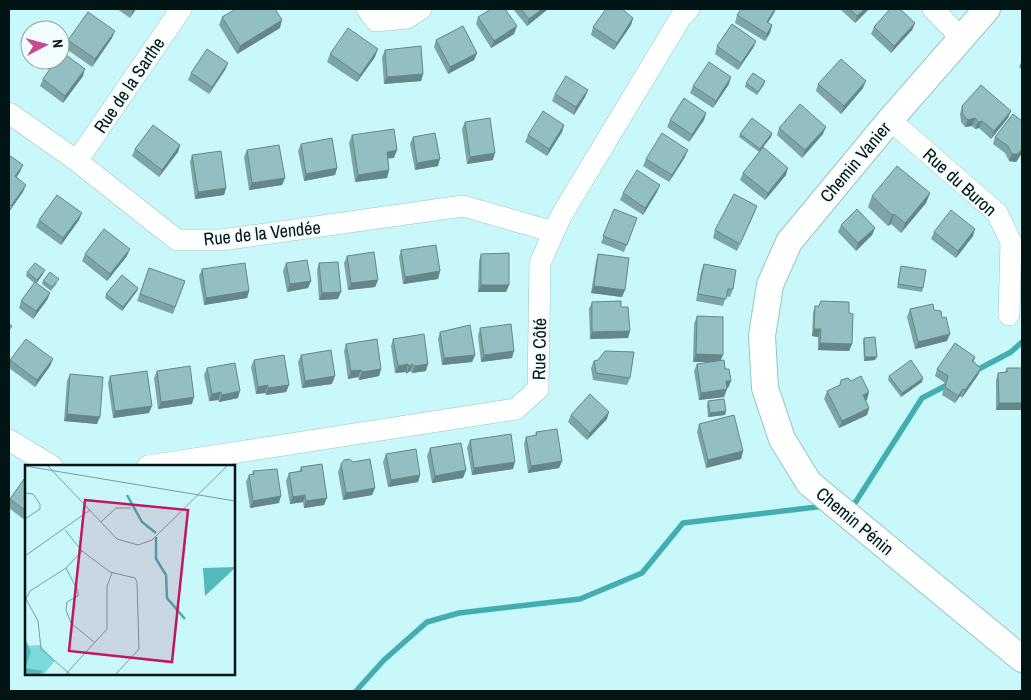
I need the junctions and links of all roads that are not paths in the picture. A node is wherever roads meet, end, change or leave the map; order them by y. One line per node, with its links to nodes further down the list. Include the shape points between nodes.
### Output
1 (180, 9): 10 (street, Rue de la Sarthe)
2 (367, 9): 3 (street, via 376,21 407,18)
3 (421, 9)
4 (933, 9): 7 (street)
5 (986, 9): 7 (street, Chemin Vanier)
6 (680, 12): 11 (street, Rue Côté)
7 (961, 38): 9 (street, Chemin Vanier)
8 (9, 113): 10 (street, Rue de la Vendée)
9 (890, 120): 12 (street, Rue du Buron, via 997,213 1011,242); 13 (street, Chemin Vanier, via 790,242 770,285)
10 (77, 161): 11 (street, Rue de la Vendée, via 177,240 222,240 463,206)
11 (554, 232): 16 (street, Rue Côté, via 540,263 538,389 516,409)
12 (1009, 315)
13 (762, 336): 17 (street, Chemin Pénin, via 765,388 782,440 809,483)
14 (9, 440): 15 (street)
15 (50, 465)
16 (154, 465)
17 (1022, 659)

